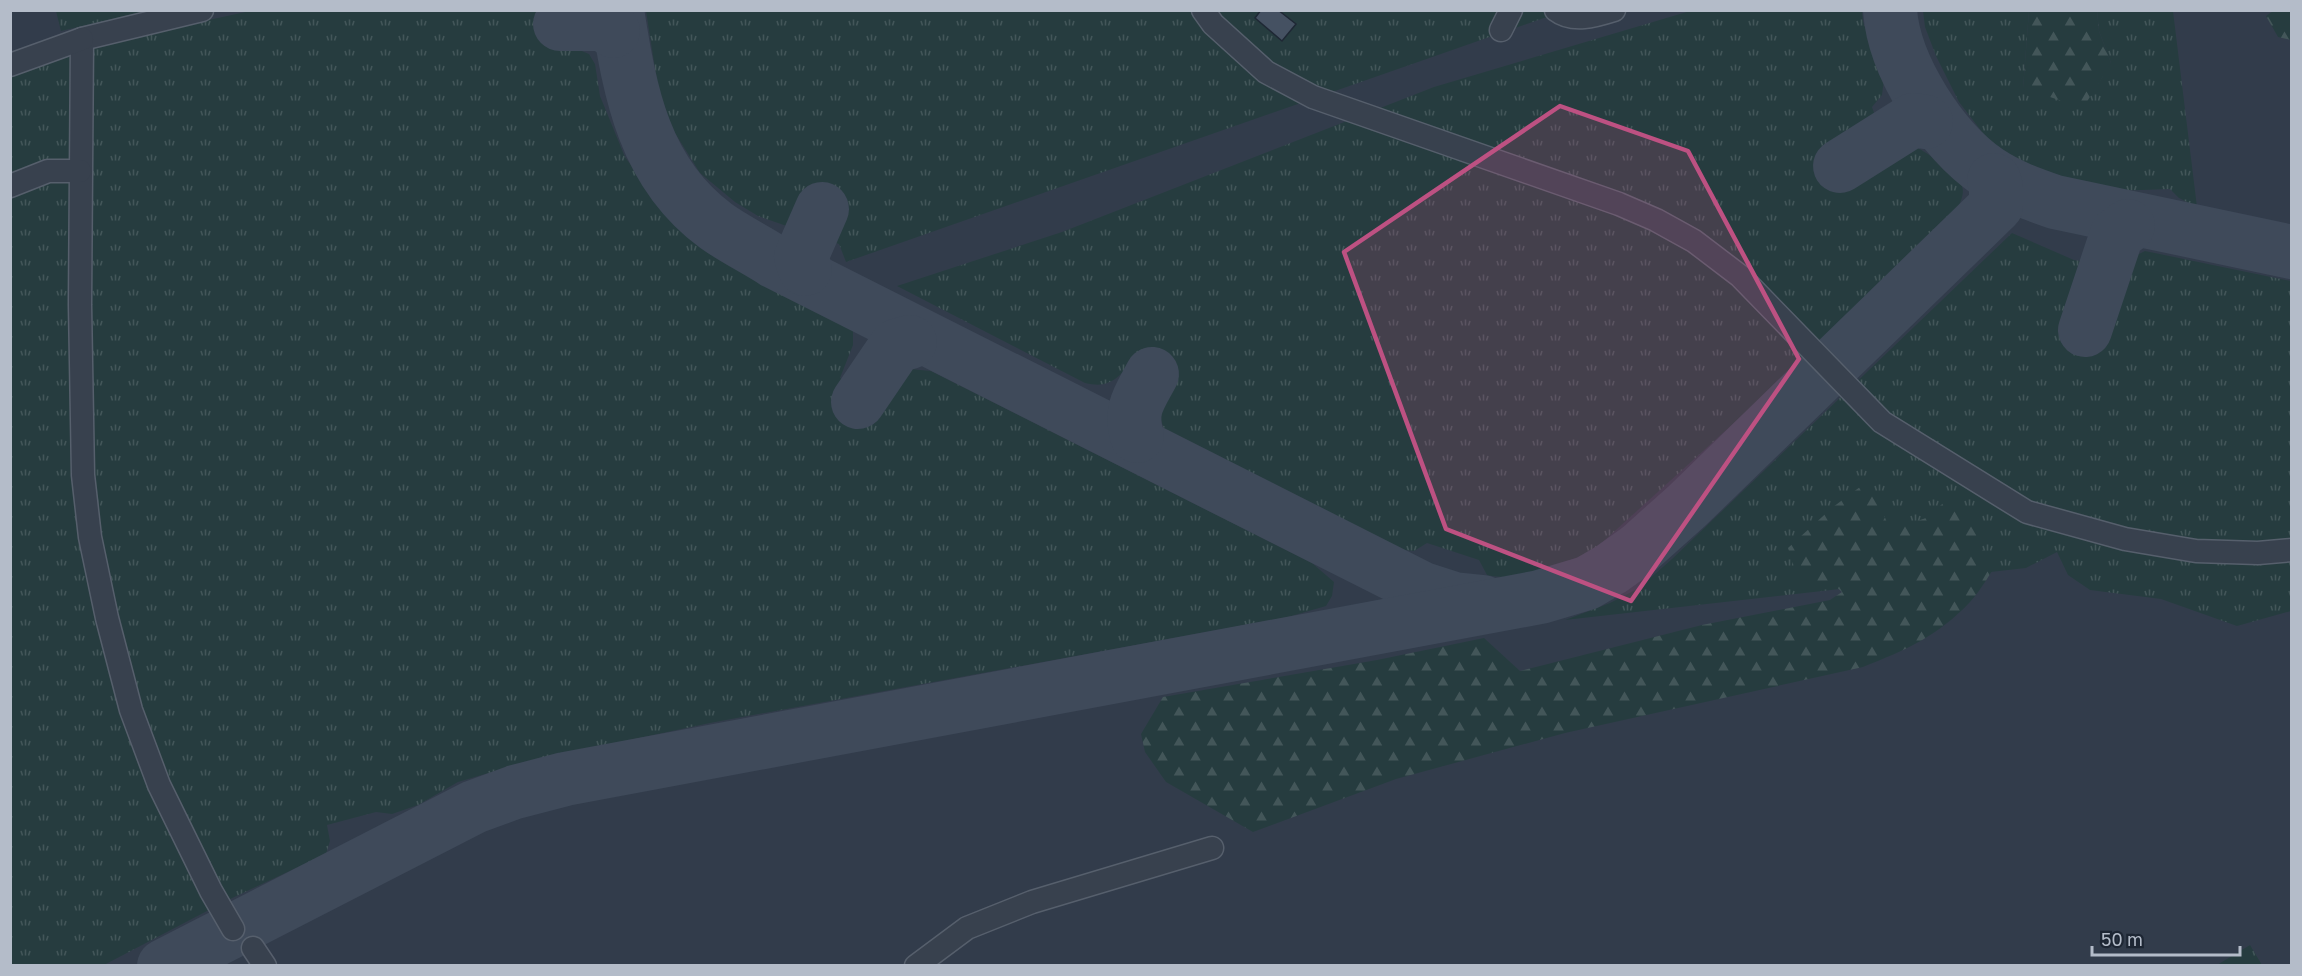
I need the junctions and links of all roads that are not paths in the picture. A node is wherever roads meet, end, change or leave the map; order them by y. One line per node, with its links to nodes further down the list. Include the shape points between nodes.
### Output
1 (202, 10): 5 (lane)
2 (1203, 10): 9 (lane, via 1266,72 1313,97 1619,204 1694,241 1740,276 1882,422 2027,512 2125,539 2196,551)
3 (1556, 10): 4 (lane, via 1565,16 1590,17)
4 (1614, 10)
5 (82, 39): 6 (lane); 7 (lane)
6 (10, 65)
7 (80, 171): 8 (lane, via 48,171); 11 (lane, via 83,475 90,537 135,720 159,785 210,891)
8 (10, 186)
9 (2292, 550)
10 (1212, 848): 12 (lane, via 1021,906 967,928)
11 (233, 929)
12 (916, 966)

